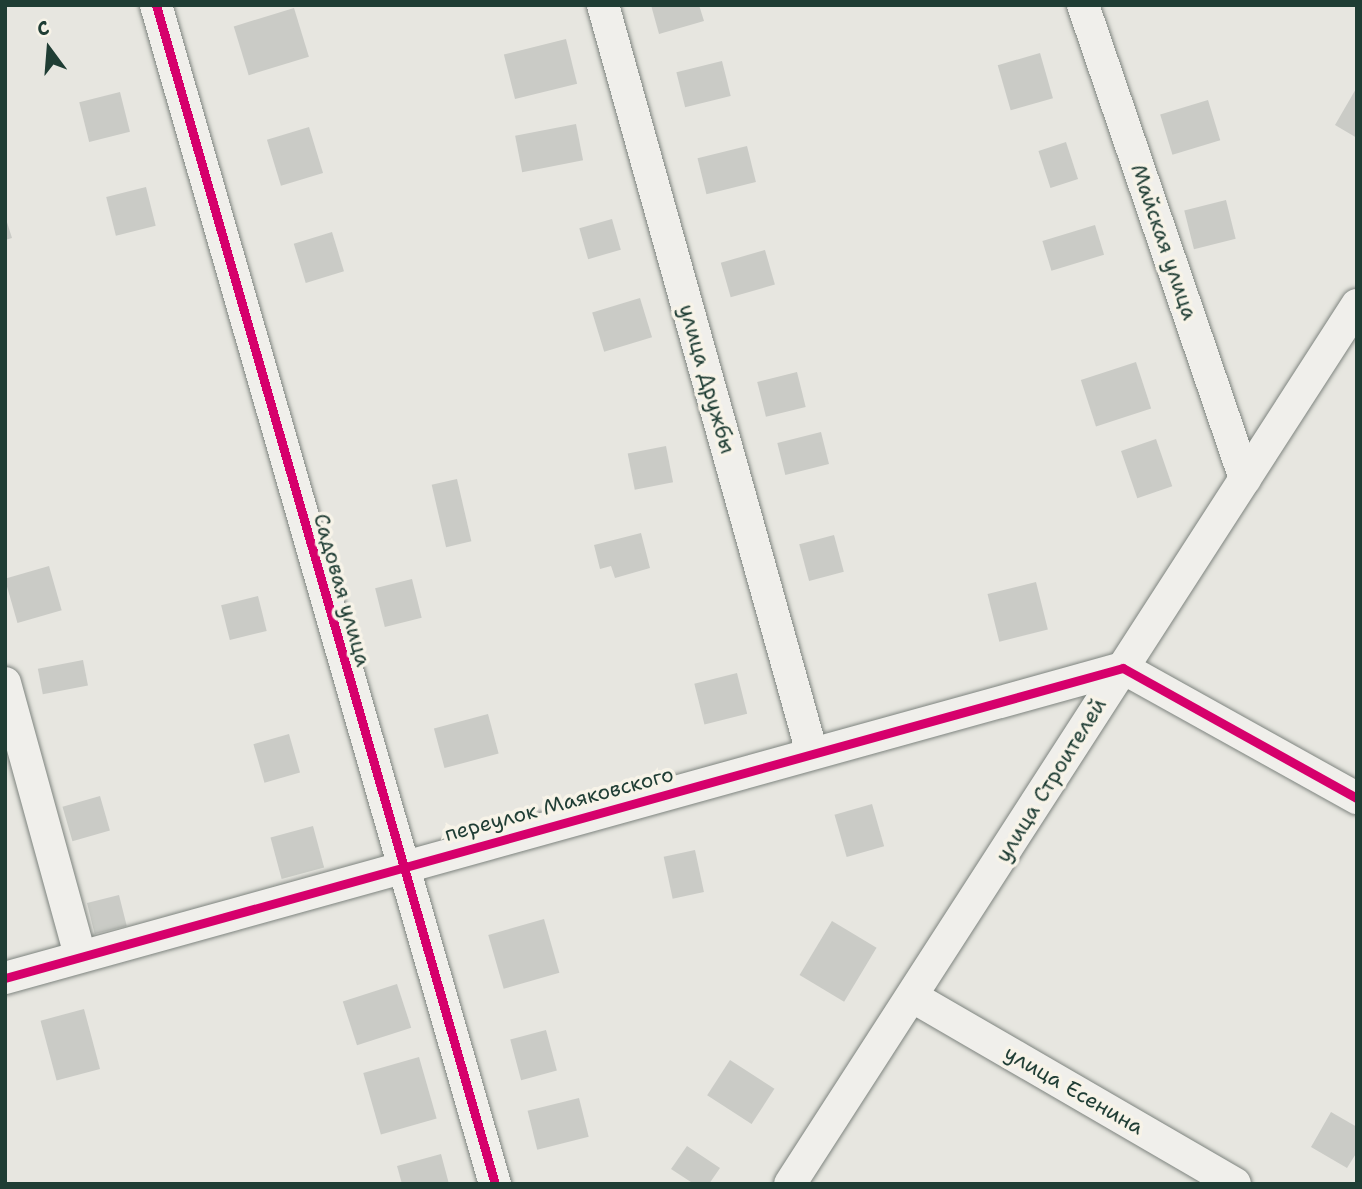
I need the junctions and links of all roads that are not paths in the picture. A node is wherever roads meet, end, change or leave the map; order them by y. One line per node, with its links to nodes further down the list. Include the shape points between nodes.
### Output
1 (156, 5): 10 (street, Садовая улица)
2 (603, 5): 8 (street, улица Дружбы)
3 (1083, 5): 5 (street, Майская улица)
4 (1355, 312): 5 (street, улица Строителей)
5 (1245, 478): 6 (street, улица Строителей)
6 (1123, 668): 8 (street, переулок Маяковского); 9 (street); 13 (street, улица Строителей)
7 (5, 683): 11 (street)
8 (812, 753): 10 (street, переулок Маяковского)
9 (1357, 798)
10 (403, 865): 11 (street, переулок Маяковского); 14 (street, Садовая улица)
11 (80, 955): 12 (street, переулок Маяковского)
12 (5, 978)
13 (913, 997): 15 (street, улица Строителей); 16 (street, улица Есенина)
14 (495, 1184)
15 (790, 1184)
16 (1235, 1184)

